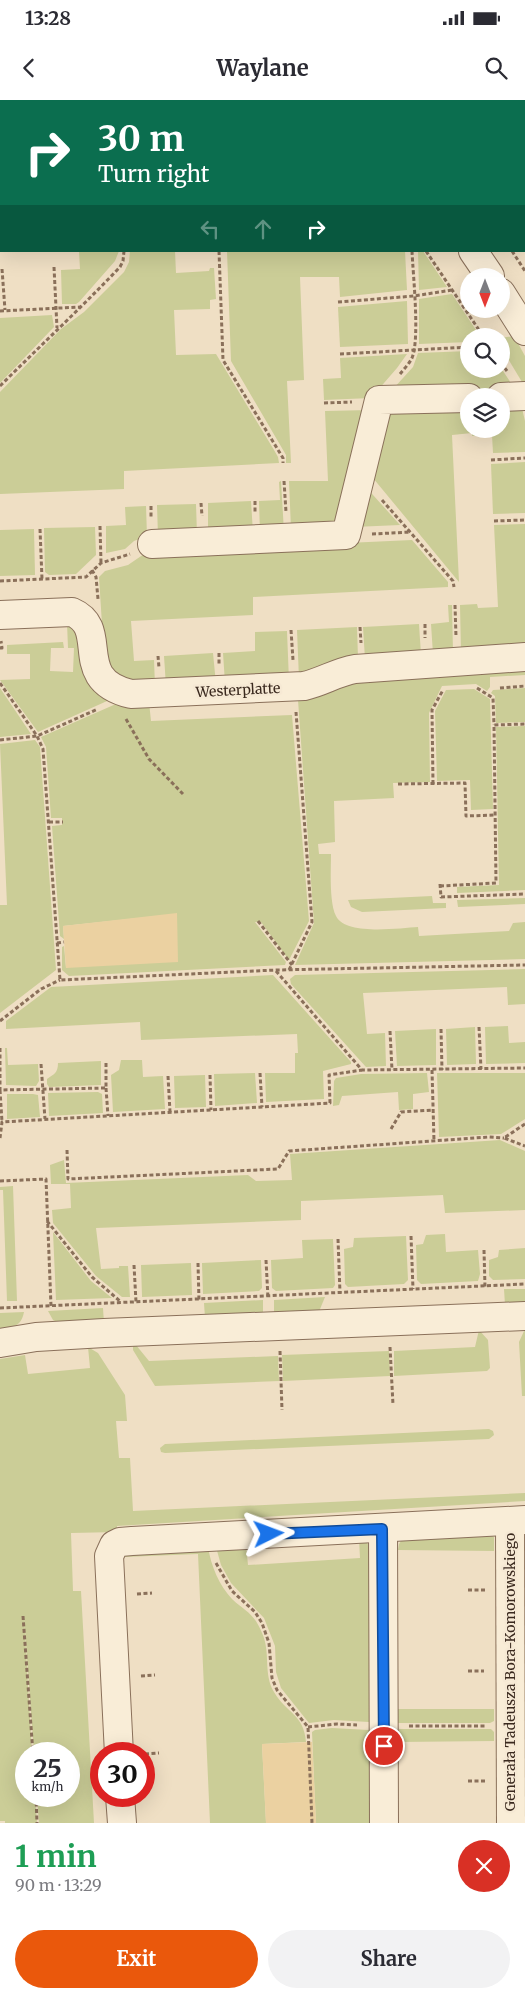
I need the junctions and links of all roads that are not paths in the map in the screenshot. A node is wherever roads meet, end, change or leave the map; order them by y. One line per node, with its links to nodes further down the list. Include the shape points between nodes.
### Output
1 (474, 252): 2 (street)
2 (485, 268)
3 (510, 307): 4 (street)
4 (524, 329)
5 (525, 396): 6 (street)
6 (510, 397)
7 (460, 398): 8 (street, via 379,400 346,535)
8 (152, 544)
9 (0, 615): 10 (street, Westerplatte, via 72,612 78,615 88,626 96,671 118,696 295,687 315,684 342,671 356,669)
10 (525, 657)
11 (525, 1316): 12 (street, via 36,1337)
12 (0, 1343)
13 (517, 1520): 14 (street, Generała Tadeusza Bora-Komorowskiego); 19 (street, Generała Tadeusza Bora-Komorowskiego, via 510,1726)
14 (382, 1529): 15 (street, Generała Tadeusza Bora-Komorowskiego, via 114,1544 109,1556); 18 (street)
15 (117, 1742)
16 (121, 1807): 17 (street)
17 (122, 1823)
18 (384, 1823)
19 (511, 1823)

